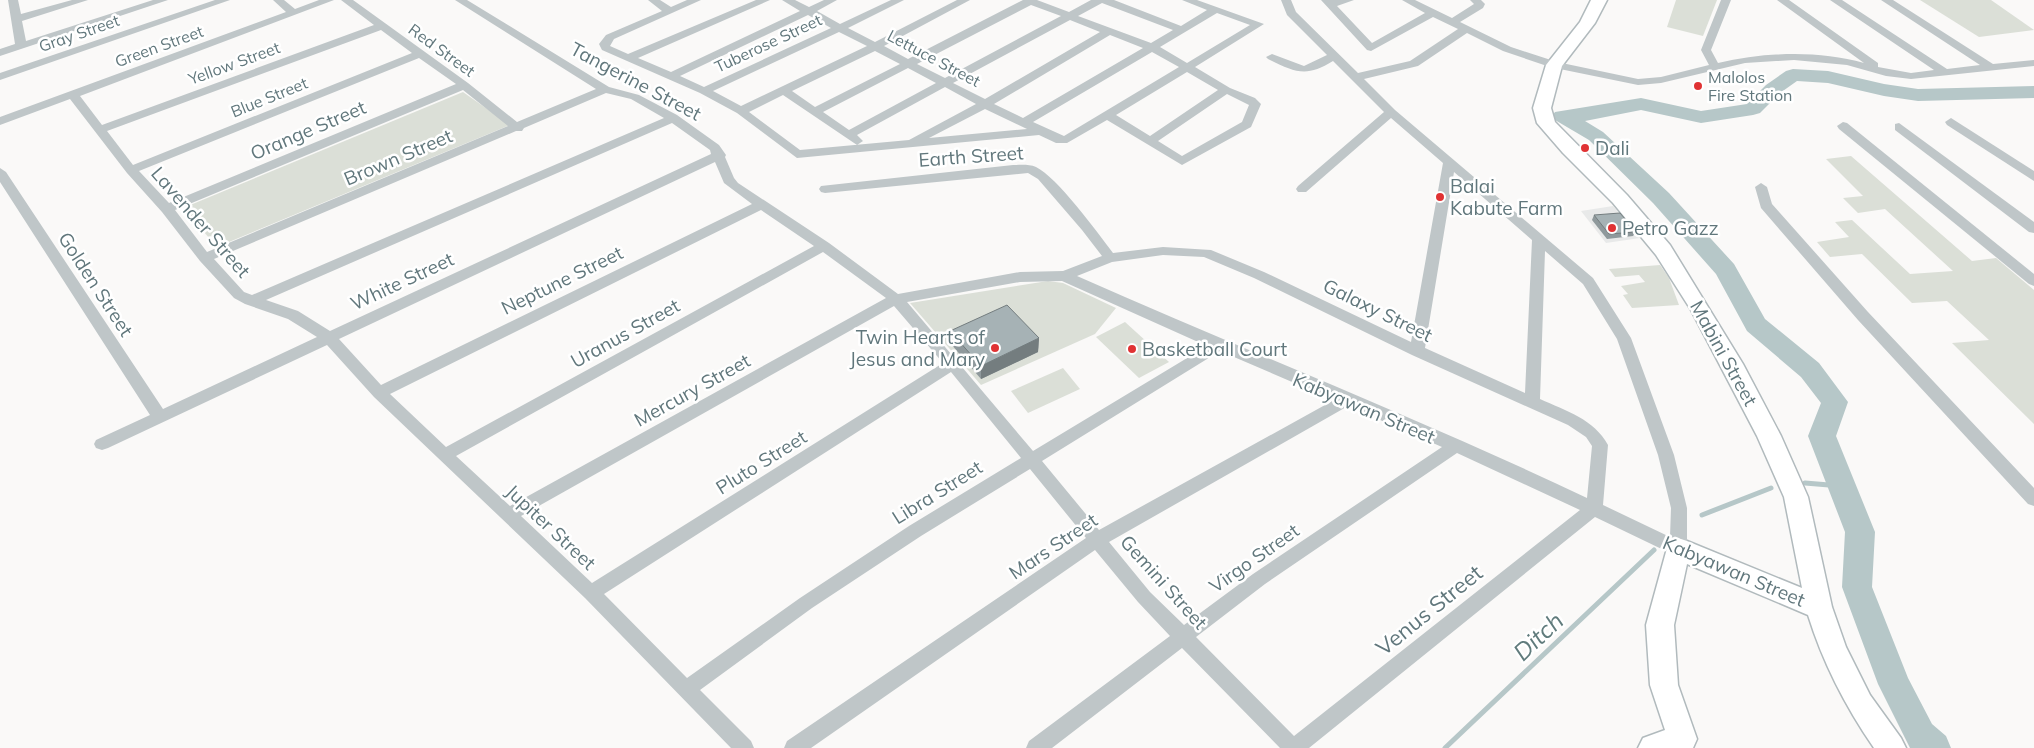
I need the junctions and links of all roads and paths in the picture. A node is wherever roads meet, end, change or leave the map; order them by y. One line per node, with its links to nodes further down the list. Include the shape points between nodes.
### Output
1 (13, 0): 36 (street)
2 (83, 0): 36 (street)
3 (163, 0): 43 (street)
4 (225, 0): 62 (street, Gray Street)
5 (278, 0): 33 (street)
6 (329, 0): 33 (street, Green Street)
7 (346, 0): 38 (street, Red Street)
8 (460, 0): 65 (street, Tangerine Street)
9 (653, 0): 32 (street)
10 (696, 0): 32 (street)
11 (764, 0): 49 (street)
12 (787, 0): 30 (street, Lettuce Street)
13 (832, 0): 30 (street)
14 (899, 0): 39 (street, Tuberose Street)
15 (965, 0): 44 (street)
16 (1029, 0): 35 (street); 53 (street)
17 (1099, 0): 35 (street)
18 (1105, 0): 41 (street)
19 (1187, 0): 31 (street)
20 (1286, 0): 48 (street, via 1291,13)
21 (1349, 0): 29 (street)
22 (1407, 0): 34 (street)
23 (1475, 0): 37 (street, via 1479,6)
24 (1599, 0): 54 (main road, Mabini Street, via 1587,23)
25 (1726, 0): 55 (street, via 1706,50)
26 (1782, 0): 59 (street)
27 (1835, 0): 58 (street)
28 (1886, 0): 56 (street)
29 (1327, 2): 51 (street)
30 (808, 10): 39 (street, Lettuce Street); 60 (street)
31 (1215, 10): 41 (street); 57 (street, via 1259,24)
32 (670, 11): 49 (street, via 606,40 606,48)
33 (293, 13): 69 (street, Green Street)
34 (1432, 13): 37 (street); 51 (street)
35 (1071, 16): 42 (street); 63 (street)
36 (16, 19): 43 (street)
37 (1452, 22): 40 (street)
38 (381, 26): 47 (street, Red Street); 82 (street, Yellow Street)
39 (841, 28): 44 (street, Lettuce Street); 67 (street, Tuberose Street)
40 (1466, 29): 51 (street, via 1414,64); 54 (street, via 1507,49)
41 (1182, 30): 45 (street)
42 (1109, 31): 45 (street); 70 (street)
43 (21, 46): 46 (street)
44 (876, 46): 53 (street, Lettuce Street); 68 (street)
45 (1152, 48): 57 (street); 78 (street)
46 (0, 53)
47 (419, 54): 64 (street, Red Street); 90 (street, Blue Street)
48 (1334, 55): 50 (street, via 1306,71); 61 (street)
49 (630, 57): 60 (street)
50 (1272, 57)
51 (1380, 59): 61 (street)
52 (2034, 63): 56 (street)
53 (910, 64): 63 (street, Lettuce Street); 72 (street)
54 (1554, 65): 55 (street, via 1646,82); 125 (main road, Mabini Street, via 1542,108 1546,123 1620,199 1663,250 1709,324 1769,436 1796,497)
55 (1714, 65): 59 (street, via 1794,57 1848,62)
56 (1990, 66): 58 (street)
57 (1187, 69): 66 (street); 74 (street)
58 (1944, 72): 59 (street, via 1911,76)
59 (1886, 73)
60 (672, 76): 67 (street)
61 (1356, 76): 73 (street)
62 (0, 77)
63 (947, 84): 70 (street, Lettuce Street); 84 (street)
64 (464, 85): 81 (street, Red Street); 97 (street, Orange Street)
65 (605, 89): 75 (street, Tangerine Street, via 635,97); 81 (street, Brown Street)
66 (1226, 90): 85 (street); 85 (street, via 1254,102 1247,124 1184,161)
67 (704, 91): 71 (street)
68 (784, 91): 71 (street); 72 (street)
69 (73, 95): 76 (street, Green Street); 82 (street, Lavender Street)
70 (985, 104): 78 (street, Lettuce Street); 86 (street)
71 (741, 111): 87 (street, via 797,154)
72 (814, 112): 84 (street)
73 (1391, 112): 89 (street); 95 (street)
74 (1109, 116): 83 (street, Lettuce Street, via 1067,139 1056,139); 85 (street)
75 (673, 118): 88 (street, Tangerine Street); 106 (street)
76 (0, 120)
77 (1951, 122): 92 (street)
78 (1023, 123): 83 (street, Lettuce Street)
79 (1843, 126): 104 (street)
80 (1899, 127): 98 (street)
81 (518, 128): 101 (street, Brown Street)
82 (98, 130): 90 (street, Lavender Street)
83 (1040, 131): 86 (street)
84 (848, 135): 87 (street)
85 (1150, 141)
86 (906, 145): 87 (street)
87 (867, 148)
88 (720, 155): 96 (street, via 728,180); 107 (street, White Street)
89 (1449, 162): 99 (street); 109 (street)
90 (131, 170): 97 (street, Lavender Street)
91 (0, 172): 114 (street, Golden Street)
92 (2034, 177)
93 (1761, 187): 119 (street, via 1766,205 1863,316)
94 (826, 189): 102 (street, Earth Street, via 1031,169 1042,176 1088,227)
95 (1302, 189)
96 (762, 204): 100 (street); 111 (street, Neptune Street)
97 (167, 209): 101 (street, Lavender Street)
98 (2034, 229)
99 (1539, 238): 113 (street); 123 (street, via 1588,281 1624,338 1666,455 1679,508)
100 (824, 246): 105 (street); 117 (street, Uranus Street)
101 (205, 258): 106 (street, Lavender Street, via 239,295)
102 (1110, 258): 103 (street, Galaxy Street); 109 (street, Galaxy Street, via 1163,251 1206,253)
103 (1064, 276): 105 (street, Kabyawan Street, via 1020,277); 108 (street, Kabyawan Street)
104 (2034, 281)
105 (896, 299): 110 (street, Gemini Street); 121 (street, Mercury Street)
106 (250, 301): 107 (street, Lavender Street, via 293,315)
107 (328, 337): 111 (street, Jupiter Street); 114 (street, White Street)
108 (1218, 345): 112 (street, Kabyawan Street); 118 (street, Libra Street)
109 (1417, 351): 113 (street, Galaxy Street)
110 (953, 364): 118 (street, Gemini Street); 124 (street, Pluto Street)
111 (380, 392): 117 (street, Jupiter Street)
112 (1347, 400): 116 (street, Kabyawan Street); 122 (street, Mars Street)
113 (1532, 402): 120 (street, Galaxy Street, via 1592,432 1600,445)
114 (160, 417): 115 (street, White Street)
115 (102, 444)
116 (1454, 447): 120 (street, Kabyawan Street); 126 (street, Virgo Street, via 1259,579)
117 (445, 455): 121 (street, Jupiter Street)
118 (1030, 460): 122 (street, Gemini Street); 127 (street, Libra Street, via 806,603)
119 (2034, 499)
120 (1594, 508): 123 (street, Kabyawan Street); 132 (street, Venus Street)
121 (507, 516): 124 (street, Jupiter Street)
122 (1097, 540): 126 (street, Gemini Street, via 1144,597); 130 (street, Mars Street)
123 (1678, 549): 125 (main road, Kabyawan Street); 128 (main road, via 1660,625 1664,685)
124 (591, 594): 127 (street, Jupiter Street)
125 (1820, 607): 134 (main road, Mabini Street, via 1837,658 1860,704)
126 (1183, 636): 131 (street, Virgo Street); 132 (street, Gemini Street)
127 (687, 689): 129 (street, Jupiter Street)
128 (1685, 743): 133 (main road)
129 (744, 748)
130 (794, 748)
131 (1036, 748)
132 (1294, 748)
133 (1653, 748)
134 (1891, 748)

